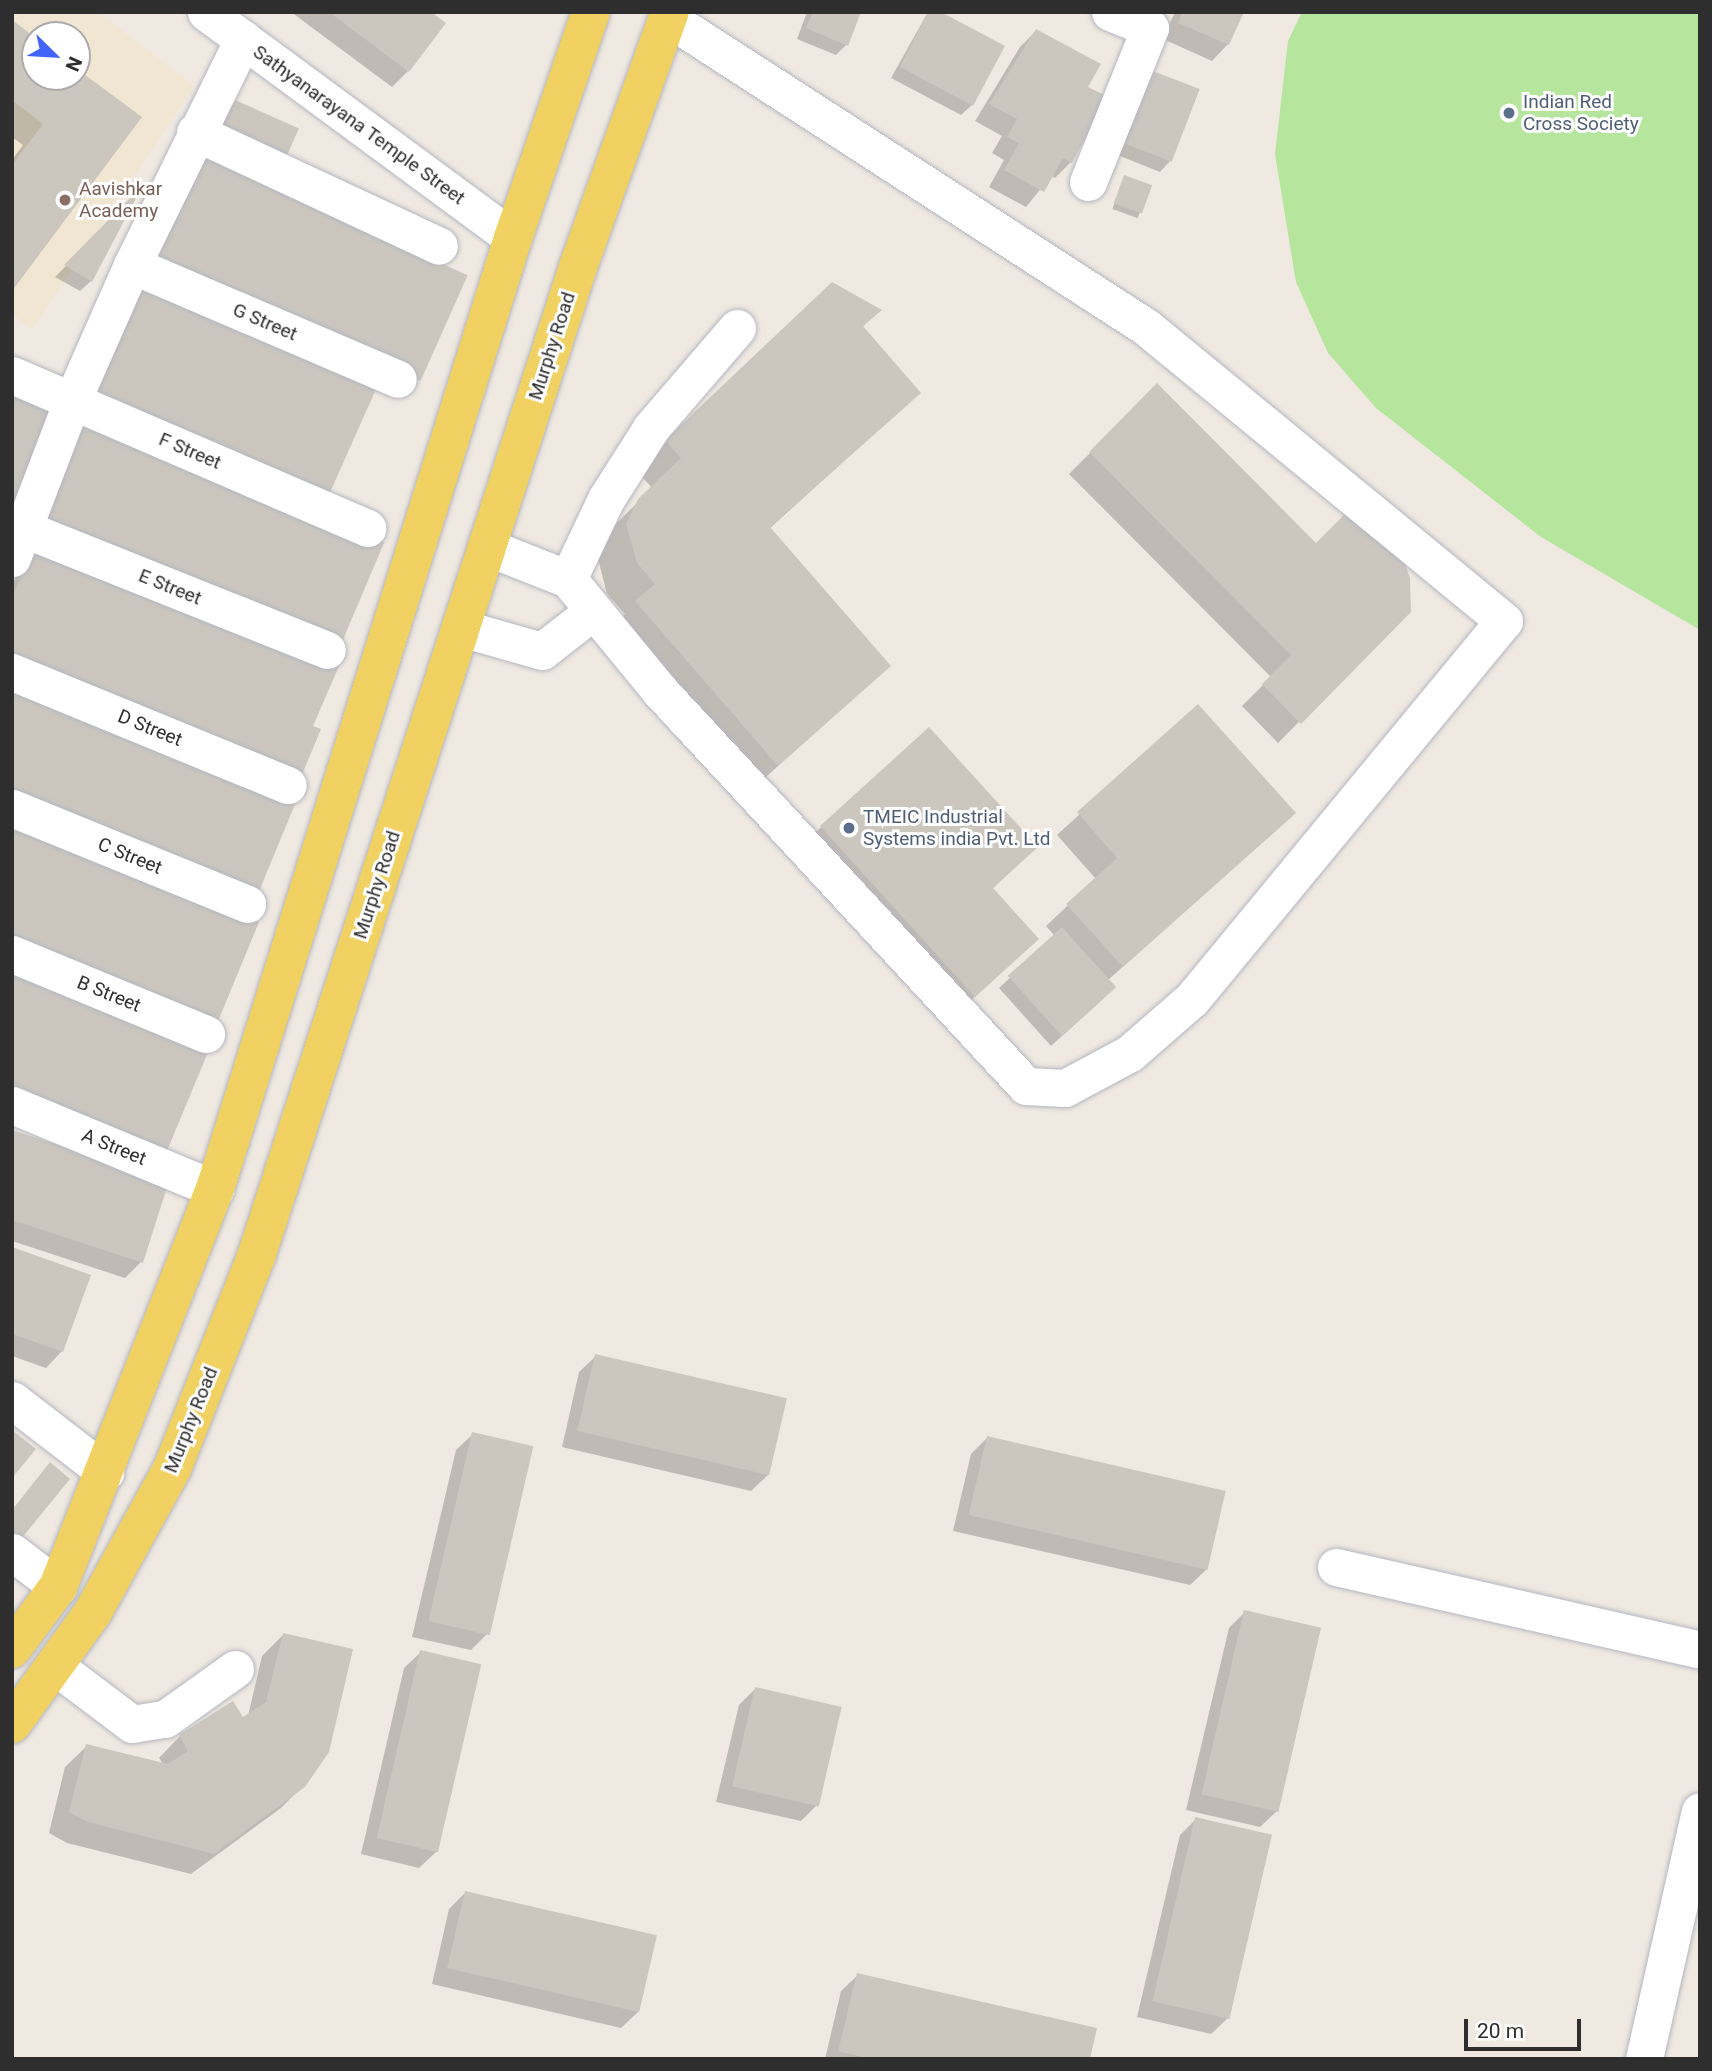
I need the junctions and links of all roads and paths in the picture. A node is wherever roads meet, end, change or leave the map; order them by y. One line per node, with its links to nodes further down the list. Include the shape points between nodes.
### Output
1 (205, 12): 5 (street, Sathyanarayana Temple Street)
2 (591, 12): 8 (main road)
3 (1110, 12): 7 (street, via 1150,28)
4 (669, 15): 17 (main road, Murphy Road, via 578,267); 19 (street, via 1146,327 1504,621 1192,999 1130,1053 1065,1088 1026,1086)
5 (243, 39): 6 (street); 8 (street, Sathyanarayana Temple Street)
6 (195, 132): 9 (street); 10 (street)
7 (1088, 183)
8 (513, 238): 29 (main road)
9 (439, 246)
10 (132, 265): 13 (street, G Street); 14 (street)
11 (737, 328): 18 (street, via 651,428 606,499)
12 (12, 375): 14 (street, F Street)
13 (398, 379)
14 (72, 401): 15 (street, F Street); 16 (street)
15 (368, 528)
16 (16, 537): 21 (street, E Street)
17 (487, 547): 18 (street); 20 (main road, Murphy Road)
18 (568, 579): 19 (street)
19 (592, 612): 20 (street, via 541,651)
20 (460, 628): 37 (main road, Murphy Road, via 253,1267 173,1469 93,1612)
21 (327, 650)
22 (12, 671): 23 (street, D Street)
23 (288, 785)
24 (12, 808): 25 (street, C Street)
25 (247, 904)
26 (12, 954): 27 (street, B Street)
27 (206, 1034)
28 (12, 1105): 29 (street, A Street)
29 (215, 1188): 31 (main road)
30 (12, 1400): 31 (street)
31 (106, 1472): 34 (main road)
32 (12, 1552): 34 (street)
33 (1336, 1567): 36 (street)
34 (58, 1587): 35 (main road)
35 (12, 1649)
36 (1700, 1650)
37 (55, 1665): 38 (street, via 132,1724 165,1719); 39 (main road, Murphy Road)
38 (236, 1669)
39 (12, 1724)
40 (1700, 1811): 41 (street)
41 (1644, 2059)

